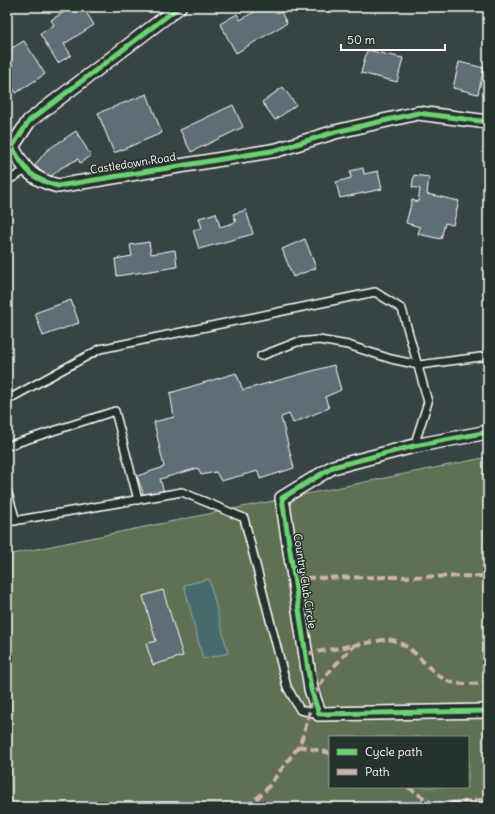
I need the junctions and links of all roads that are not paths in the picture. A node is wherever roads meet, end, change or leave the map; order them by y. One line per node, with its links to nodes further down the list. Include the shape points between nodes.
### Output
1 (179, 7): 3 (street, Castledown Road, via 28,121 12,148)
2 (488, 122): 3 (street, Castledown Road, via 418,113 335,132 277,150 58,186 44,182)
3 (26, 170): 4 (lane)
4 (7, 181)
5 (261, 356): 7 (lane, via 297,342 319,340 348,345)
6 (488, 356): 7 (lane)
7 (418, 365): 8 (lane, via 402,310 375,292 100,349); 11 (lane, via 428,402)
8 (7, 400)
9 (488, 432): 11 (street, Country Club Circle)
10 (7, 446): 13 (lane, via 115,411)
11 (414, 446): 17 (street, Country Club Circle, via 333,467 282,498 311,689)
12 (7, 490): 14 (lane)
13 (138, 500): 14 (lane); 17 (lane, via 182,492 244,518 287,687 300,710)
14 (16, 521): 15 (lane)
15 (7, 522)
16 (488, 710): 17 (street)
17 (318, 714)

